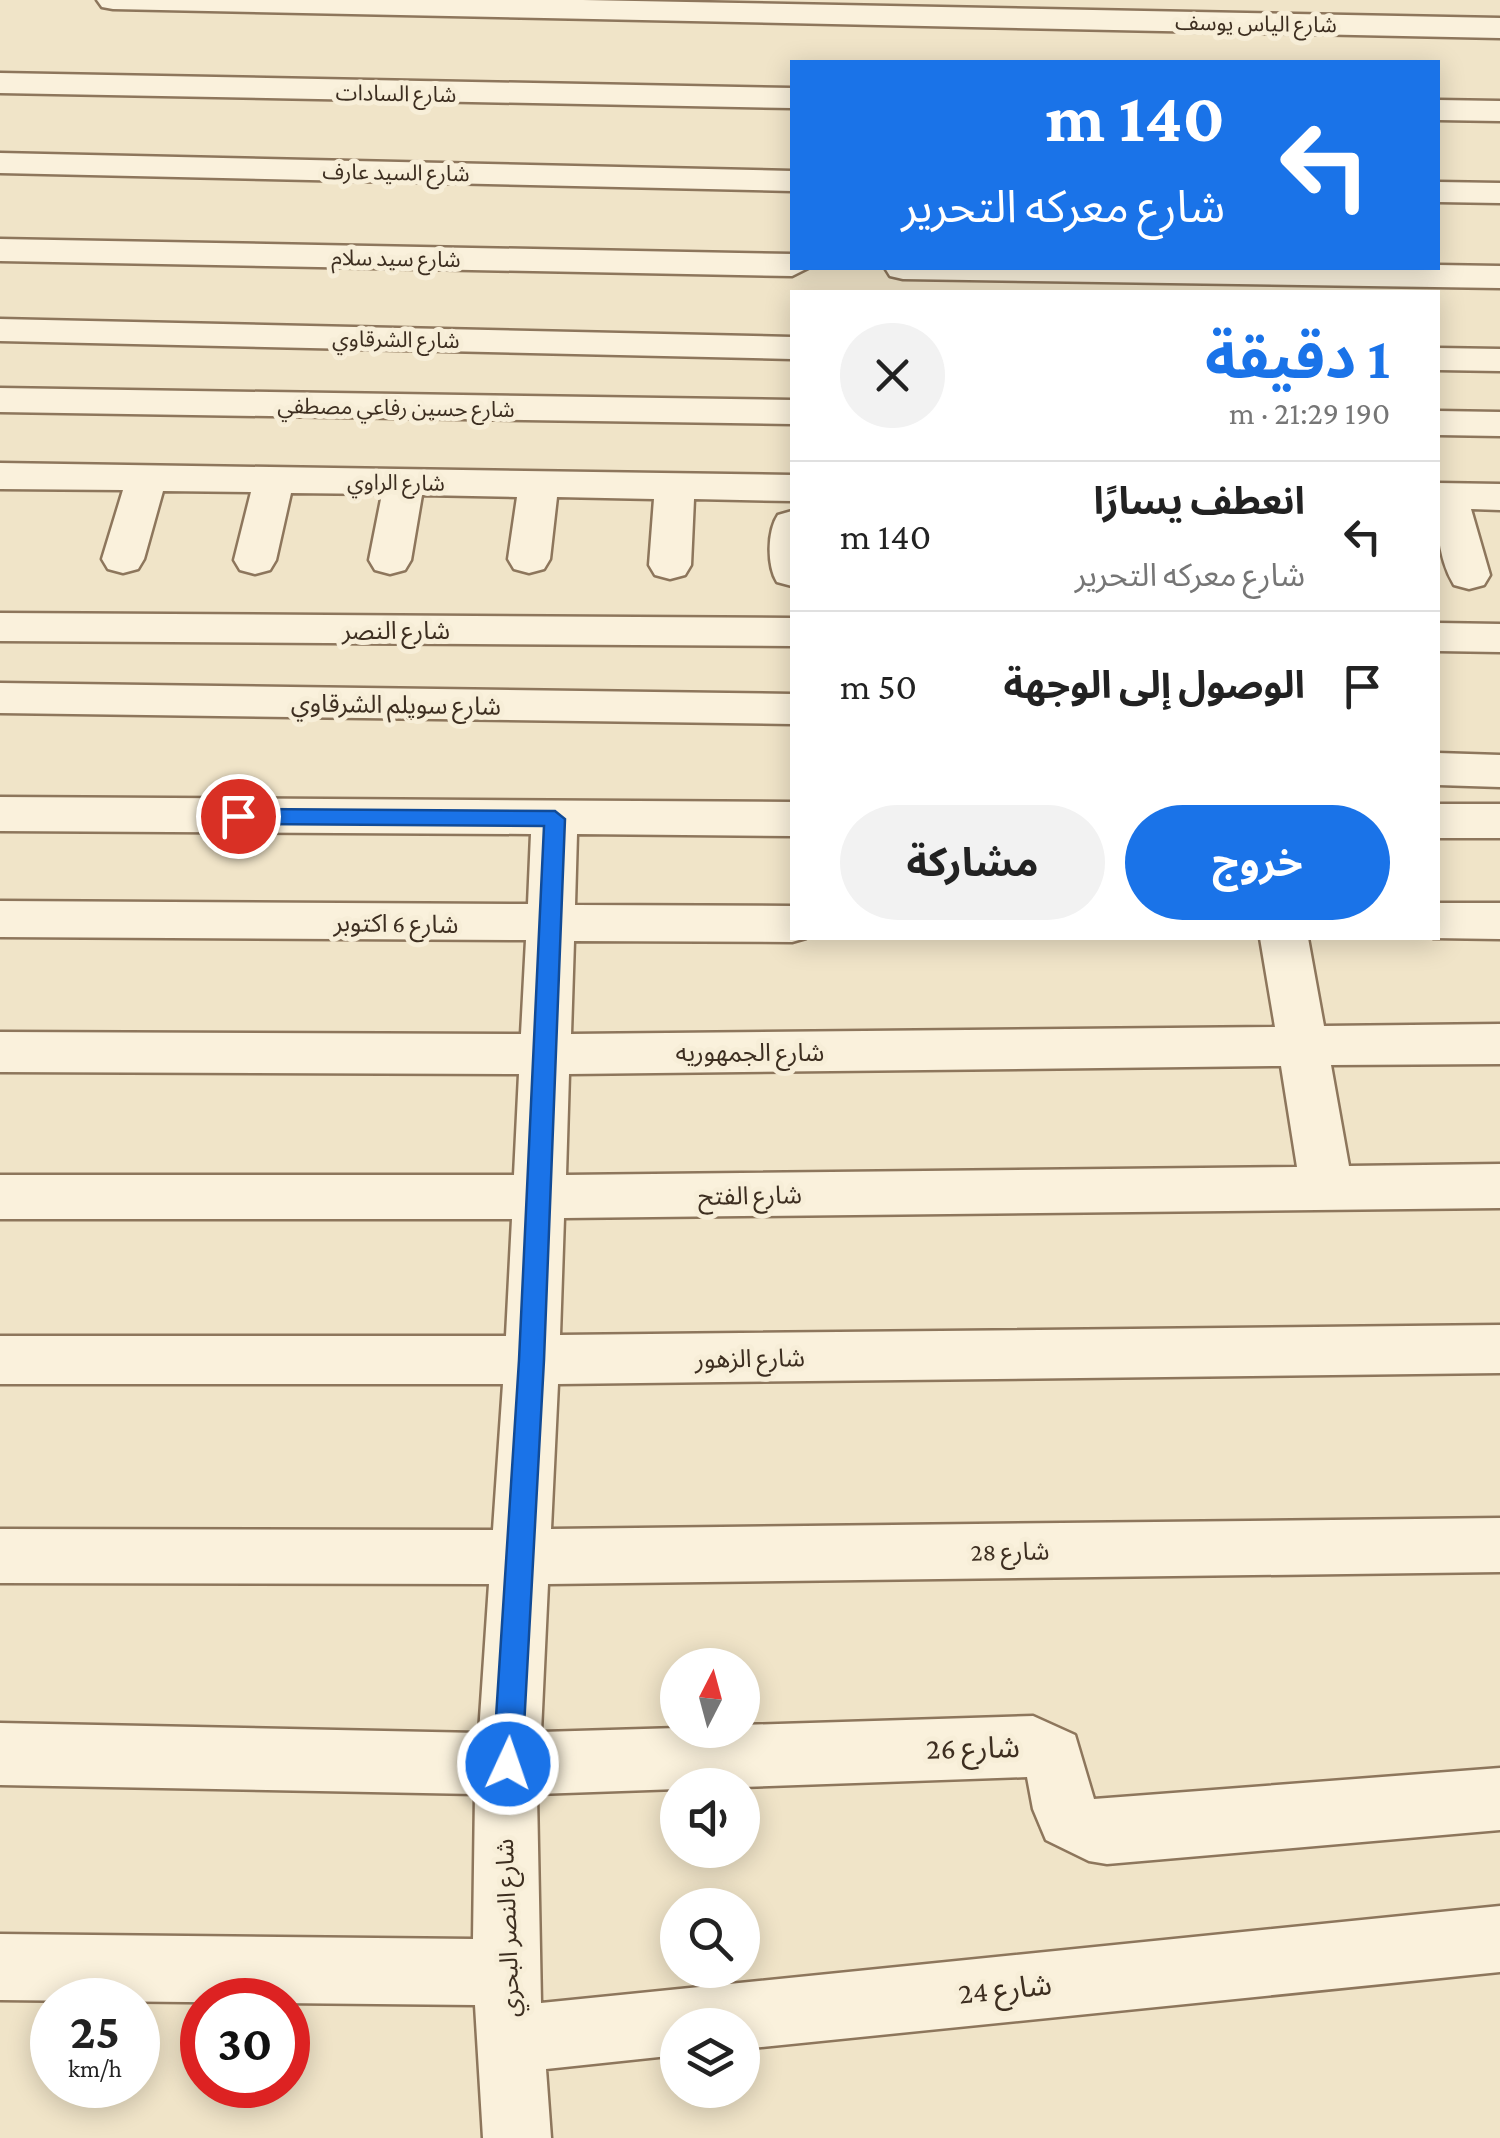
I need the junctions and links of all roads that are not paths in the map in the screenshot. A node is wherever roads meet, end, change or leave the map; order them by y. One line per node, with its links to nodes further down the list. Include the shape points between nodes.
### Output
1 (113, 0): 2 (street, شارع الياس يوسف)
2 (1500, 28)
3 (0, 83): 4 (street, شارع السادات)
4 (790, 98)
5 (1440, 110): 6 (street)
6 (1500, 111)
7 (0, 163): 8 (street, شارع السيد عارف)
8 (790, 181)
9 (1440, 192): 10 (street)
10 (1500, 193)
11 (0, 250): 12 (street, شارع سيد سلام)
12 (790, 266)
13 (1022, 270): 14 (street)
14 (1500, 278)
15 (0, 330): 16 (street, شارع الشرقاوي)
16 (790, 348)
17 (1440, 359): 18 (street)
18 (1500, 360)
19 (0, 400): 20 (street, شارع حسين رفاعي مصطفي)
20 (790, 412)
21 (1440, 423): 22 (street)
22 (1500, 424)
23 (11, 476): 24 (street, شارع الراوي); 32 (street)
24 (147, 478): 25 (street, شارع الراوي); 34 (street)
25 (274, 480): 26 (street, شارع الراوي); 35 (street)
26 (404, 483): 27 (street, شارع الراوي); 36 (street)
27 (538, 485): 28 (street, شارع الراوي); 33 (street)
28 (675, 487): 29 (street, شارع الراوي); 37 (street)
29 (790, 488)
30 (1442, 496): 31 (street); 38 (street)
31 (1500, 497)
32 (9, 516)
33 (529, 558)
34 (124, 559)
35 (255, 560)
36 (390, 560)
37 (670, 565)
38 (1469, 575)
39 (0, 628): 40 (street, شارع النصر)
40 (790, 632)
41 (1440, 637): 42 (street)
42 (1500, 638)
43 (0, 698): 44 (street, شارع سويلم الشرقاوي)
44 (790, 709)
45 (1440, 769): 46 (street)
46 (1500, 770)
47 (0, 814): 48 (street)
48 (555, 819): 49 (street); 56 (street, شارع النصر البحري)
49 (790, 819)
50 (1440, 821): 51 (street)
51 (1500, 822)
52 (0, 919): 56 (street, شارع 6 اكتوبر)
53 (1500, 921): 54 (street)
54 (1440, 922)
55 (790, 924): 56 (street, شارع 6 اكتوبر)
56 (551, 925): 61 (street, شارع النصر البحري)
57 (1284, 940): 59 (street)
58 (1500, 1044): 59 (street, شارع الجمهوريه)
59 (1303, 1048): 61 (street, شارع الجمهوريه); 63 (street)
60 (0, 1052): 61 (street, شارع الجمهوريه)
61 (545, 1054): 64 (street, شارع النصر البحري)
62 (1500, 1186): 63 (street, شارع الفتح)
63 (1327, 1188): 64 (street, شارع الفتح)
64 (538, 1197): 65 (street, شارع الفتح); 68 (street, شارع النصر البحري)
65 (0, 1198)
66 (1500, 1350): 68 (street, شارع الزهور)
67 (0, 1360): 68 (street, شارع الزهور)
68 (532, 1360): 71 (street, شارع النصر البحري)
69 (1500, 1545): 71 (street, شارع 28)
70 (0, 1556): 71 (street, شارع 28)
71 (520, 1558): 73 (street, شارع النصر البحري)
72 (0, 1754): 73 (street)
73 (508, 1764): 74 (street, شارع 26, via 1032,1746 1052,1756 1067,1820 1078,1829 1106,1832); 77 (street, شارع النصر البحري)
74 (1500, 1799)
75 (1500, 1939): 78 (street, شارع 24)
76 (0, 1966): 77 (street)
77 (506, 1972): 78 (street, شارع النصر البحري)
78 (510, 2039): 79 (street, شارع النصر البحري)
79 (517, 2138)

